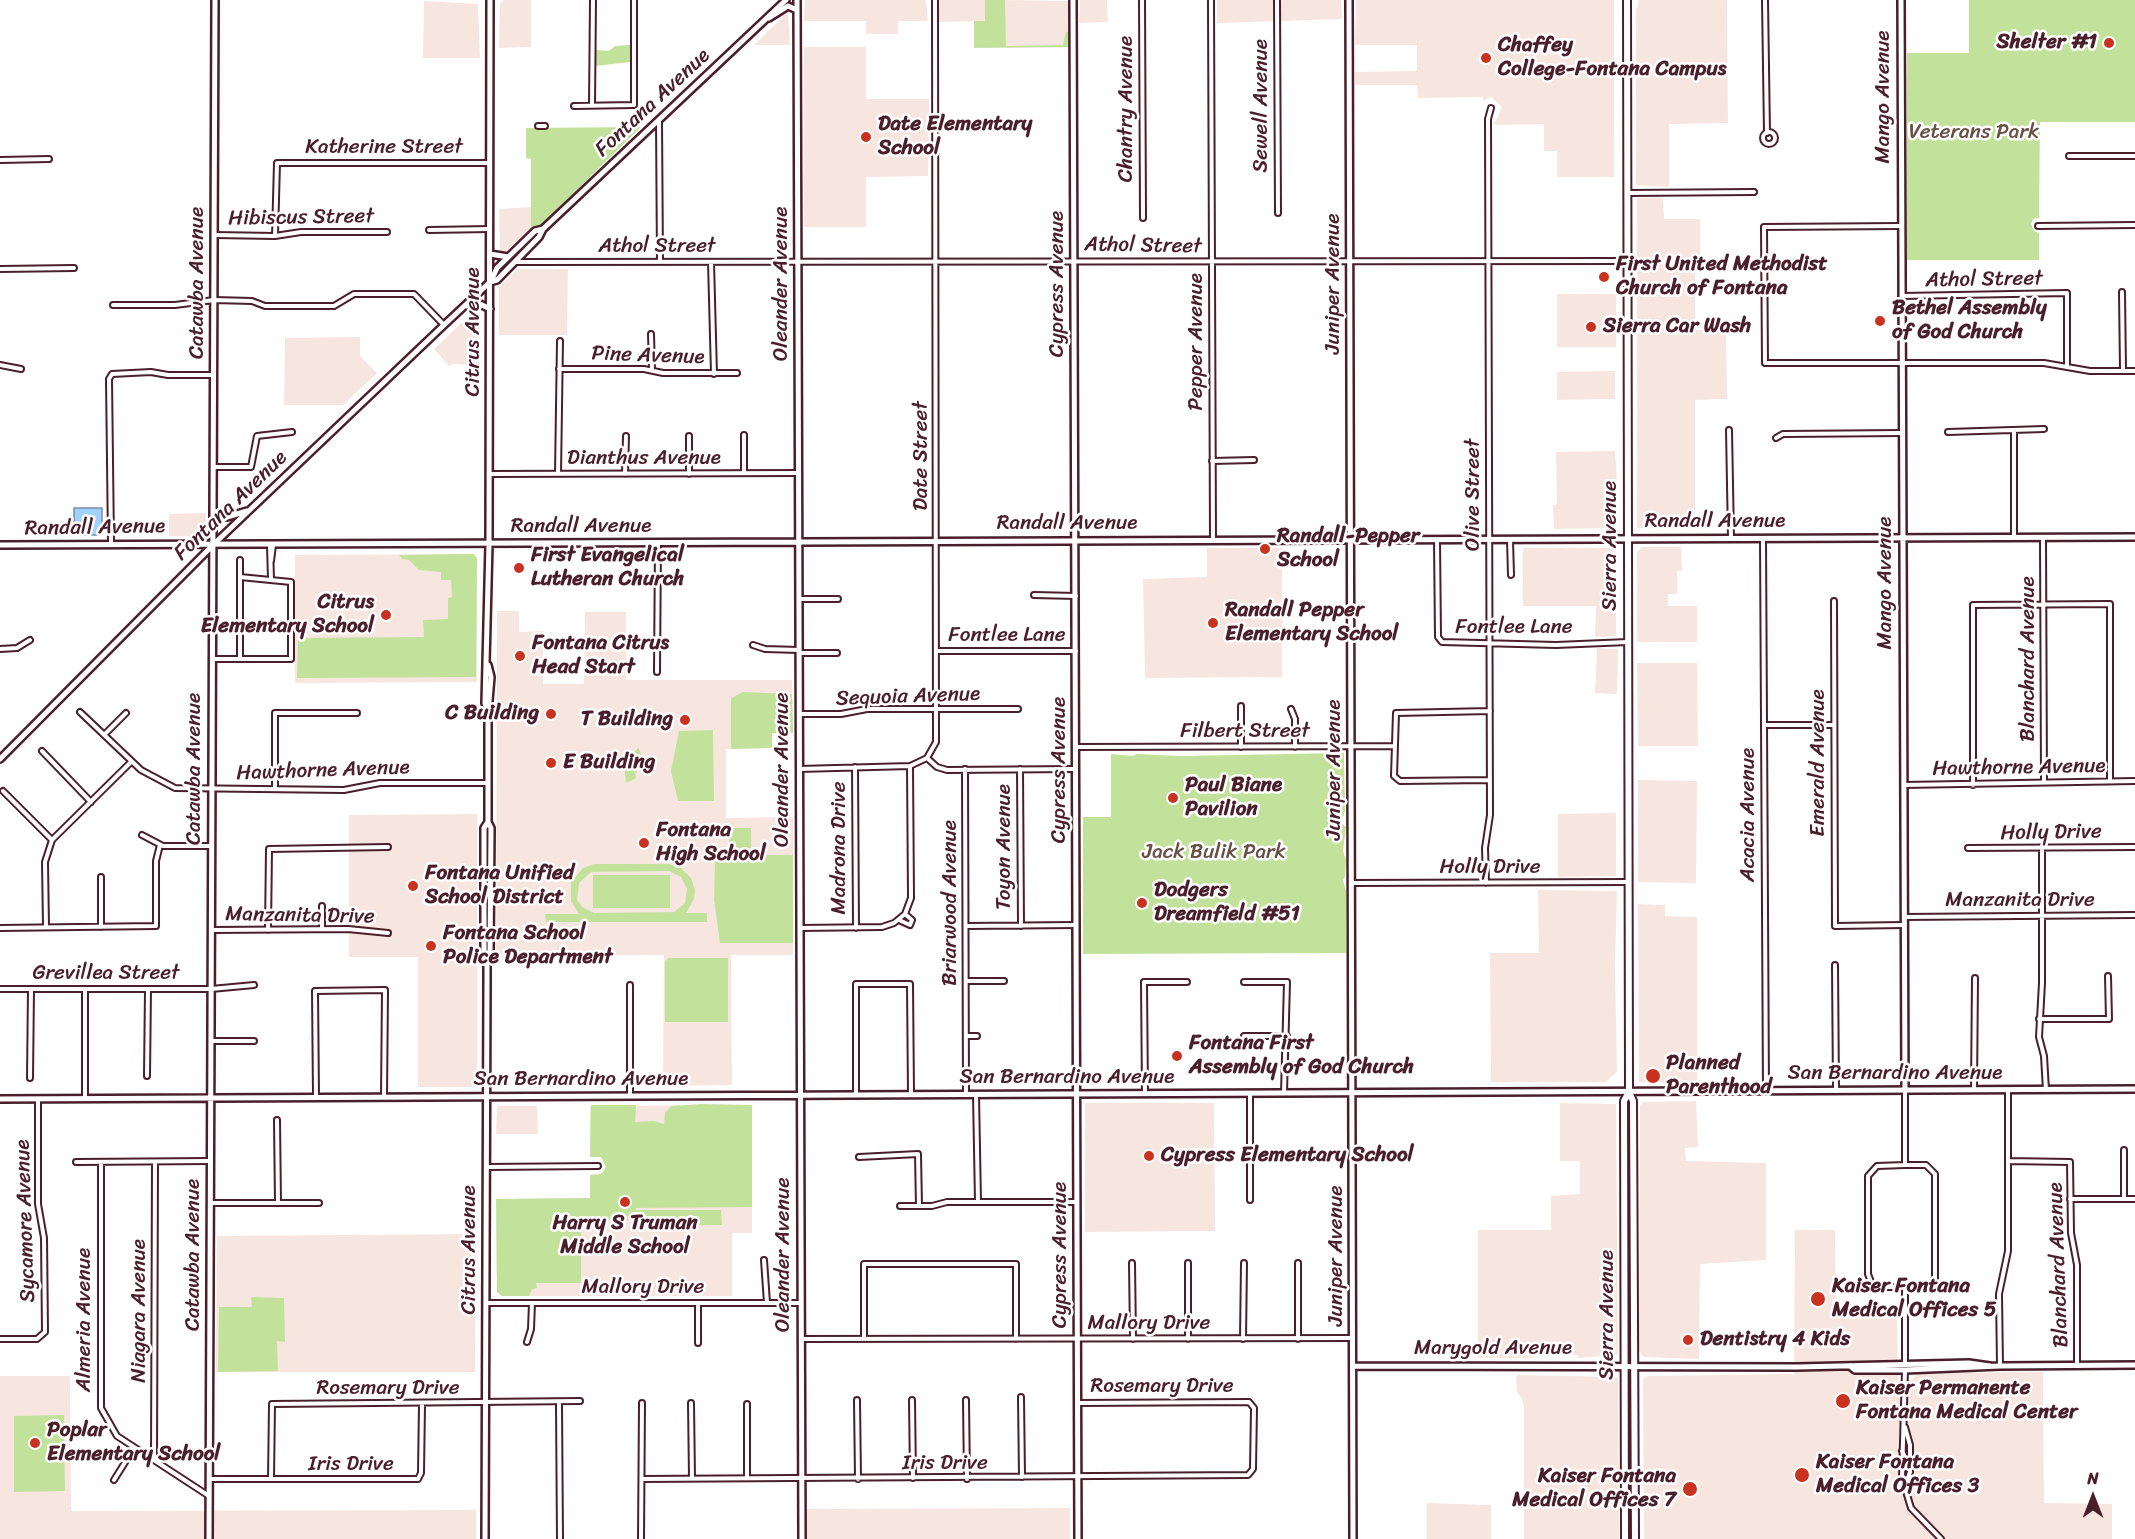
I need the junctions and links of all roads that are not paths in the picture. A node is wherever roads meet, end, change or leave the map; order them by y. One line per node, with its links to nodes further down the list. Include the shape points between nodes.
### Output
1 (215, 0): 41 (street, Catawba Avenue)
2 (490, 0): 29 (street, Citrus Avenue)
3 (593, 0): 18 (street)
4 (634, 0): 18 (street, via 633,105)
5 (786, 0): 17 (street, Fontana Avenue)
6 (797, 0): 16 (street, Oleander Avenue)
7 (935, 0): 47 (street, Date Street)
8 (1073, 0): 45 (street, Cypress Avenue)
9 (1142, 0): 33 (street, Chantry Avenue)
10 (1212, 0): 48 (street, Pepper Avenue)
11 (1277, 0): 32 (street, Sewell Avenue)
12 (1349, 0): 54 (street, Juniper Avenue)
13 (1626, 0): 31 (main road, Sierra Avenue)
14 (1766, 0): 24 (street)
15 (1900, 0): 35 (street, Mango Avenue)
16 (797, 10): 17 (street, via 788,6); 46 (street, Oleander Avenue)
17 (767, 18): 21 (street, Fontana Avenue)
18 (592, 105): 19 (street)
19 (574, 106)
20 (1491, 108): 53 (street, Olive Street)
21 (659, 120): 38 (street, Fontana Avenue); 51 (street)
22 (538, 126): 23 (street)
23 (545, 126)
24 (1767, 133)
25 (2069, 156): 26 (street)
26 (2135, 156)
27 (49, 159): 28 (street)
28 (0, 160)
29 (490, 163): 37 (street, Citrus Avenue); 42 (street, Katherine Street, via 277,163)
30 (1754, 192): 31 (street)
31 (1627, 193): 49 (main road, Sierra Avenue)
32 (1278, 213)
33 (1143, 218)
34 (2135, 225): 36 (street)
35 (1901, 226): 59 (street, Mango Avenue); 67 (street, via 1764,227 1765,363)
36 (2038, 226)
37 (490, 229): 39 (street); 43 (street, Citrus Avenue)
38 (543, 229): 44 (street, Fontana Avenue, via 535,231); 50 (street, Fontana Avenue)
39 (429, 230)
40 (387, 232): 42 (street, Hibiscus Street, via 301,232)
41 (214, 235): 42 (street, Hibiscus Street); 60 (street, Catawba Avenue)
42 (275, 236)
43 (490, 254): 44 (street); 57 (street, Citrus Avenue)
44 (508, 257): 57 (street, Fontana Avenue)
45 (1074, 260): 47 (street, Athol Street); 48 (street, Athol Street); 110 (street, Cypress Avenue)
46 (798, 261): 47 (street, Athol Street); 52 (street, Athol Street); 92 (street, Oleander Avenue)
47 (936, 261): 112 (street, Date Street)
48 (1212, 261): 54 (street, Athol Street); 89 (street, Pepper Avenue)
49 (1627, 261): 53 (street, Athol Street); 102 (main road, Sierra Avenue)
50 (515, 262): 51 (street, Athol Street); 57 (street, Fontana Avenue)
51 (660, 262): 52 (street, Athol Street)
52 (711, 262): 76 (street)
53 (1488, 262): 54 (street, Athol Street); 108 (street, Olive Street)
54 (1350, 263): 106 (street, Juniper Avenue)
55 (74, 268): 56 (street)
56 (0, 269)
57 (490, 282): 62 (street, Fontana Avenue); 63 (street, Citrus Avenue)
58 (2122, 292): 73 (street)
59 (1901, 296): 67 (street, Mango Avenue); 69 (street, Athol Street, via 2067,293)
60 (214, 300): 61 (street, via 175,305); 64 (street, via 252,301 265,306 334,306 354,294 414,294); 77 (street, Catawba Avenue)
61 (113, 305)
62 (464, 306): 63 (street, via 480,304); 64 (street, Fontana Avenue)
63 (490, 309): 93 (street, Citrus Avenue)
64 (444, 325): 97 (street, Fontana Avenue)
65 (651, 334): 72 (street)
66 (560, 341): 71 (street)
67 (1902, 364): 69 (street); 83 (street, Mango Avenue)
68 (0, 365): 70 (street)
69 (2067, 366): 73 (street)
70 (21, 369)
71 (559, 369): 72 (street, Pine Avenue); 94 (street)
72 (652, 370): 76 (street, Pine Avenue, via 663,374)
73 (2122, 371): 74 (street)
74 (2135, 371)
75 (737, 373): 76 (street, Pine Avenue)
76 (714, 374)
77 (214, 375): 90 (street, Catawba Avenue); 114 (street, via 111,374)
78 (2044, 429): 80 (street)
79 (1729, 430): 103 (street)
80 (2014, 430): 82 (street); 99 (street)
81 (292, 432): 90 (street, via 257,436 251,467)
82 (1948, 432)
83 (1902, 433): 87 (street, via 1783,434); 105 (street, Mango Avenue)
84 (744, 435): 91 (street)
85 (626, 436): 95 (street)
86 (689, 436): 96 (street)
87 (1776, 438)
88 (1254, 460): 89 (street)
89 (1212, 461): 111 (street, Pepper Avenue)
90 (214, 467): 98 (street, Catawba Avenue)
91 (744, 473): 92 (street, Dianthus Avenue); 96 (street, Dianthus Avenue)
92 (799, 473): 113 (street, Oleander Avenue)
93 (489, 474): 94 (street, Dianthus Avenue); 117 (street, Citrus Avenue)
94 (558, 474): 95 (street, Dianthus Avenue)
95 (625, 474): 96 (street, Dianthus Avenue)
96 (689, 474)
97 (251, 509): 98 (street, via 227,517); 116 (street, Fontana Avenue)
98 (214, 511): 116 (street, Catawba Avenue)
99 (2014, 537): 100 (street, Randall Avenue); 105 (street, Randall Avenue)
100 (2043, 537): 101 (street, Randall Avenue); 129 (street, Blanchard Avenue)
101 (2135, 537)
102 (1628, 538): 103 (street, Randall Avenue); 109 (street, Randall Avenue); 132 (main road, Sierra Avenue)
103 (1731, 538): 104 (street, Randall Avenue)
104 (1763, 538): 105 (street, Randall Avenue); 151 (street, Acacia Avenue)
105 (1902, 538): 174 (street, Mango Avenue)
106 (1351, 539): 107 (street, Randall Avenue); 111 (street, Randall Avenue); 154 (street, Juniper Avenue)
107 (1437, 539): 108 (street, Randall Avenue); 131 (street, Fontlee Lane, via 1438,637 1444,642)
108 (1489, 539): 109 (street, Randall Avenue); 131 (street, Olive Street)
109 (1510, 539): 121 (street)
110 (1076, 540): 111 (street, Randall Avenue); 112 (street, Randall Avenue); 125 (street, Cypress Avenue)
111 (1213, 540)
112 (937, 541): 113 (street, Randall Avenue); 136 (street, Date Street)
113 (799, 542): 115 (street, Randall Avenue); 126 (street, Oleander Avenue)
114 (111, 543): 116 (street, Randall Avenue); 118 (street, Randall Avenue)
115 (658, 543): 117 (street, Randall Avenue); 141 (street)
116 (214, 544): 119 (street, Randall Avenue); 139 (street, Catawba Avenue); 161 (street, Fontana Avenue)
117 (489, 544): 119 (street, Randall Avenue); 173 (street, Citrus Avenue)
118 (0, 545)
119 (272, 546): 123 (street)
120 (240, 560): 122 (street)
121 (1511, 574)
122 (240, 577): 123 (street); 140 (street)
123 (271, 579): 140 (street, via 291,582 291,659)
124 (1034, 596): 125 (street)
125 (1076, 596): 137 (street, Cypress Avenue)
126 (799, 599): 127 (street); 135 (street, Oleander Avenue)
127 (838, 599)
128 (1834, 601): 152 (street, Emerald Avenue)
129 (2043, 605): 170 (street, via 2110,604); 172 (street, Blanchard Avenue); 175 (street, via 1973,605)
130 (30, 640): 134 (street, via 17,648)
131 (1489, 642): 132 (street, Fontlee Lane); 146 (street, Olive Street)
132 (1628, 642): 189 (main road, Sierra Avenue)
133 (753, 645): 135 (street)
134 (0, 649)
135 (799, 651): 138 (street); 150 (street, Oleander Avenue)
136 (937, 651): 137 (street, Fontlee Lane); 143 (street, Date Street)
137 (1076, 651): 156 (street, Cypress Avenue)
138 (837, 653)
139 (213, 659): 140 (street); 176 (street, Catawba Avenue)
140 (240, 659)
141 (657, 672)
142 (1241, 706): 157 (street)
143 (938, 709): 144 (street, Sequoia Avenue); 150 (street, Sequoia Avenue); 160 (street, Date Street, via 936,742)
144 (1018, 709)
145 (1291, 709): 158 (street)
146 (1490, 711): 155 (street, via 1398,712 1394,718); 169 (street, Olive Street)
147 (81, 712): 153 (street, Hawthorne Avenue)
148 (357, 713): 177 (street, via 275,714)
149 (126, 714): 153 (street)
150 (800, 714): 168 (street, Oleander Avenue)
151 (1764, 725): 152 (street); 238 (street, Acacia Avenue)
152 (1834, 725): 199 (street, Emerald Avenue, via 1835,926)
153 (104, 735): 162 (street, Hawthorne Avenue)
154 (1352, 746): 155 (street, Filbert Street); 158 (street, Filbert Street); 190 (street, Juniper Avenue)
155 (1394, 746): 169 (street, via 1394,776 1398,780)
156 (1076, 747): 157 (street, Filbert Street); 167 (street, Cypress Avenue)
157 (1241, 747): 158 (street, Filbert Street)
158 (1295, 747)
159 (42, 751): 179 (street)
160 (927, 758): 163 (street); 165 (street, via 942,769)
161 (0, 759)
162 (131, 762): 176 (street, Hawthorne Avenue, via 175,788); 179 (street)
163 (910, 766): 164 (street); 193 (street, via 910,898)
164 (855, 767): 168 (street); 206 (street, Madrona Drive)
165 (965, 769): 166 (street); 200 (street, Briarwood Avenue)
166 (1020, 769): 167 (street); 201 (street, Toyon Avenue)
167 (1076, 769): 198 (street, Cypress Avenue)
168 (799, 770): 205 (street, Oleander Avenue)
169 (1490, 780): 191 (street, Olive Street)
170 (2110, 781): 171 (street, Hawthorne Avenue); 172 (street, Hawthorne Avenue)
171 (2135, 781)
172 (2044, 782): 175 (street, Hawthorne Avenue)
173 (487, 783): 177 (street, Hawthorne Avenue, via 380,783 345,790); 252 (street, Citrus Avenue)
174 (1904, 785): 175 (street, Hawthorne Avenue); 196 (street, Mango Avenue)
175 (1972, 785)
176 (212, 789): 177 (street, Hawthorne Avenue); 183 (street, Catawba Avenue)
177 (275, 789)
178 (3, 791): 181 (street)
179 (91, 802): 181 (street)
180 (142, 835): 182 (street)
181 (52, 840): 202 (street, via 45,862)
182 (160, 845): 183 (street); 203 (street, via 156,861 156,926)
183 (211, 846): 208 (street, Catawba Avenue)
184 (388, 847): 209 (street, via 269,849)
185 (2042, 847): 186 (street, Holly Drive); 187 (street, Holly Drive); 195 (street)
186 (2135, 847)
187 (1968, 848)
188 (101, 877): 203 (street)
189 (1629, 882): 191 (street, Holly Drive); 241 (main road, Sierra Avenue)
190 (1352, 883): 191 (street, Holly Drive); 244 (street, Juniper Avenue)
191 (1485, 883)
192 (322, 906): 207 (street)
193 (905, 914): 197 (street); 197 (street, via 912,920 910,925)
194 (2135, 915): 195 (street, Manzanita Drive)
195 (2042, 916): 196 (street, Manzanita Drive); 225 (street)
196 (1904, 917): 199 (street, Mango Avenue)
197 (899, 920): 206 (street, via 888,926)
198 (1078, 925): 201 (street); 246 (street, Cypress Avenue)
199 (1904, 925): 240 (street, Mango Avenue)
200 (966, 926): 201 (street); 214 (street, Briarwood Avenue)
201 (1021, 926)
202 (46, 927): 203 (street); 204 (street)
203 (101, 927)
204 (0, 928)
205 (800, 928): 206 (street); 248 (street, Oleander Avenue)
206 (856, 928)
207 (322, 929): 209 (street, Manzanita Drive); 210 (street, Manzanita Drive)
208 (211, 930): 209 (street, Manzanita Drive); 224 (street, Catawba Avenue)
209 (268, 930)
210 (388, 933)
211 (1835, 965): 239 (street)
212 (2108, 976): 225 (street, via 2109,1019)
213 (1975, 978): 235 (street)
214 (966, 981): 215 (street); 226 (street, Briarwood Avenue)
215 (1004, 981)
216 (1186, 982): 247 (street, via 1144,982)
217 (1244, 982): 229 (street, via 1287,982)
218 (254, 985): 224 (street, Grevillea Street)
219 (630, 985): 253 (street)
220 (0, 988): 221 (street, Grevillea Street)
221 (31, 989): 222 (street, Grevillea Street); 233 (street)
222 (85, 989): 223 (street, Grevillea Street); 257 (street)
223 (148, 989): 224 (street, Grevillea Street); 232 (street)
224 (211, 989): 230 (street, Catawba Avenue)
225 (2039, 1019): 237 (street)
226 (966, 1036): 227 (street); 250 (street, Briarwood Avenue)
227 (977, 1036)
228 (1244, 1036): 229 (street)
229 (1287, 1036): 243 (street)
230 (211, 1041): 231 (street); 258 (street, Catawba Avenue)
231 (254, 1041)
232 (147, 1076)
233 (30, 1078)
234 (2135, 1089): 237 (street, San Bernardino Avenue)
235 (1974, 1090): 236 (street, San Bernardino Avenue); 240 (street, San Bernardino Avenue)
236 (2008, 1090): 237 (street, San Bernardino Avenue); 264 (street)
237 (2046, 1090)
238 (1766, 1091): 239 (street, San Bernardino Avenue); 241 (street, San Bernardino Avenue)
239 (1836, 1091): 240 (street, San Bernardino Avenue)
240 (1905, 1091): 268 (street, Mango Avenue)
241 (1629, 1092): 244 (street, San Bernardino Avenue); 271 (main road, Sierra Avenue, via 1624,1101); 283 (main road, Sierra Avenue, via 1633,1101)
242 (1250, 1093): 243 (street, San Bernardino Avenue); 247 (street, San Bernardino Avenue); 275 (street)
243 (1284, 1093): 244 (street, San Bernardino Avenue)
244 (1353, 1093): 295 (street, Juniper Avenue)
245 (911, 1094): 249 (street, San Bernardino Avenue); 249 (street, via 910,984 856,984); 250 (street, San Bernardino Avenue)
246 (1077, 1094): 247 (street, San Bernardino Avenue); 251 (street, San Bernardino Avenue); 277 (street, Cypress Avenue)
247 (1145, 1094)
248 (801, 1095): 249 (street, San Bernardino Avenue); 253 (street, San Bernardino Avenue); 294 (street, Oleander Avenue)
249 (856, 1095)
250 (966, 1095): 251 (street, San Bernardino Avenue)
251 (976, 1095): 276 (street)
252 (487, 1096): 253 (street, San Bernardino Avenue); 255 (street, San Bernardino Avenue); 270 (street, Citrus Avenue)
253 (630, 1096)
254 (316, 1097): 255 (street, San Bernardino Avenue); 255 (street, via 315,991 385,990); 258 (street, San Bernardino Avenue)
255 (384, 1097)
256 (38, 1098): 257 (street, San Bernardino Avenue); 259 (street, San Bernardino Avenue); 296 (street, Sycamore Avenue, via 38,1204 44,1238 45,1332 37,1339)
257 (85, 1098): 258 (street, San Bernardino Avenue)
258 (210, 1098): 263 (street, Catawba Avenue)
259 (0, 1099)
260 (277, 1120): 279 (street)
261 (2124, 1150): 272 (street)
262 (859, 1157): 282 (street, via 918,1154)
263 (211, 1161): 267 (street); 278 (street, Catawba Avenue)
264 (2009, 1161): 273 (street, Blanchard Avenue, via 2070,1162); 312 (street, via 2007,1251 2000,1294)
265 (76, 1162): 266 (street)
266 (101, 1162): 267 (street); 328 (street, Almeria Avenue, via 100,1408 110,1428)
267 (155, 1162): 330 (street, Niagara Avenue)
268 (1905, 1165): 289 (street, via 1926,1165 1935,1174 1935,1278 1928,1286); 289 (street, via 1877,1166 1869,1174 1868,1251 1869,1278 1873,1284)
269 (598, 1166): 270 (street)
270 (487, 1167): 291 (street, Citrus Avenue)
271 (1624, 1197): 283 (main road, via 1629,1209 1629,1244); 307 (main road, Sierra Avenue)
272 (2124, 1198): 273 (street); 274 (street)
273 (2070, 1199): 313 (street, Blanchard Avenue, via 2071,1237 2077,1265)
274 (2135, 1199)
275 (1250, 1200)
276 (978, 1202): 277 (street); 282 (street)
277 (1077, 1202): 299 (street, Cypress Avenue)
278 (211, 1203): 279 (street); 338 (street, Catawba Avenue)
279 (278, 1203): 280 (street)
280 (319, 1203)
281 (900, 1206): 282 (street)
282 (919, 1206)
283 (1634, 1245): 308 (main road, Sierra Avenue)
284 (764, 1260): 290 (street)
285 (1132, 1263): 300 (street)
286 (1188, 1263): 301 (street)
287 (1244, 1263): 302 (street)
288 (1298, 1263): 303 (street)
289 (1905, 1287): 314 (street)
290 (768, 1302): 293 (street, Mallory Drive); 294 (street, Mallory Drive)
291 (486, 1303): 292 (street, Mallory Drive); 324 (street, Citrus Avenue)
292 (531, 1303): 293 (street, Mallory Drive); 305 (street)
293 (698, 1303): 306 (street)
294 (801, 1303): 304 (street, Oleander Avenue)
295 (1353, 1338): 303 (street, Mallory Drive); 310 (street, Juniper Avenue)
296 (0, 1339)
297 (864, 1339): 298 (street, Mallory Drive); 298 (street, via 864,1264 1016,1264); 304 (street, Mallory Drive)
298 (1016, 1339): 299 (street, Mallory Drive)
299 (1077, 1339): 300 (street, Mallory Drive); 322 (street, Cypress Avenue)
300 (1133, 1339): 301 (street, Mallory Drive)
301 (1188, 1339): 302 (street, Mallory Drive)
302 (1243, 1339): 303 (street, Mallory Drive)
303 (1299, 1339)
304 (801, 1340): 341 (street, Oleander Avenue)
305 (527, 1342)
306 (698, 1343)
307 (1625, 1365): 308 (street, Marygold Avenue); 310 (street, Marygold Avenue); 354 (main road, Sierra Avenue)
308 (1635, 1365): 314 (street, Marygold Avenue); 355 (main road, Sierra Avenue)
309 (2135, 1365): 313 (street)
310 (1353, 1366): 353 (street, Juniper Avenue)
311 (1990, 1366): 312 (street); 314 (street); 314 (street, via 1969,1363)
312 (2000, 1366): 313 (street)
313 (2077, 1366)
314 (1905, 1367): 327 (street)
315 (1021, 1397): 334 (street)
316 (857, 1400): 342 (street)
317 (912, 1400): 337 (street)
318 (966, 1400): 343 (street)
319 (579, 1401): 325 (street, Rosemary Drive)
320 (642, 1403): 340 (street)
321 (691, 1403): 335 (street)
322 (1078, 1403): 332 (street, Rosemary Drive, via 1247,1401 1254,1408 1254,1466); 333 (street, Cypress Avenue)
323 (422, 1404): 324 (street, Rosemary Drive); 339 (street, Iris Drive, via 418,1479); 339 (street, Rosemary Drive, via 272,1404)
324 (486, 1404): 325 (street, Rosemary Drive); 348 (street, Citrus Avenue)
325 (559, 1404): 349 (street)
326 (747, 1404): 336 (street)
327 (1905, 1427): 329 (street); 331 (street)
328 (134, 1448): 330 (street, Almeria Avenue); 344 (street)
329 (1902, 1450): 331 (street); 345 (street, via 1902,1478)
330 (154, 1460): 346 (street, Almeria Avenue)
331 (1910, 1468): 345 (street)
332 (1248, 1475): 333 (street, Iris Drive)
333 (1078, 1476): 334 (street, Iris Drive); 352 (street, Cypress Avenue)
334 (1022, 1477): 343 (street, Iris Drive)
335 (692, 1478): 336 (street, Iris Drive); 340 (street, Iris Drive)
336 (747, 1478): 341 (street, Iris Drive)
337 (913, 1478): 342 (street, Iris Drive); 343 (street, Iris Drive)
338 (209, 1479): 339 (street, Iris Drive); 346 (street, Catawba Avenue)
339 (271, 1479)
340 (642, 1479): 350 (street)
341 (802, 1479): 342 (street, Iris Drive); 351 (street, Oleander Avenue)
342 (858, 1479)
343 (967, 1479)
344 (114, 1480)
345 (1906, 1485): 356 (street, via 1911,1508)
346 (209, 1496): 347 (street, Catawba Avenue)
347 (209, 1539)
348 (485, 1539)
349 (560, 1539)
350 (641, 1539)
351 (802, 1539)
352 (1078, 1539)
353 (1353, 1539)
354 (1625, 1539)
355 (1635, 1539)
356 (1941, 1539)

